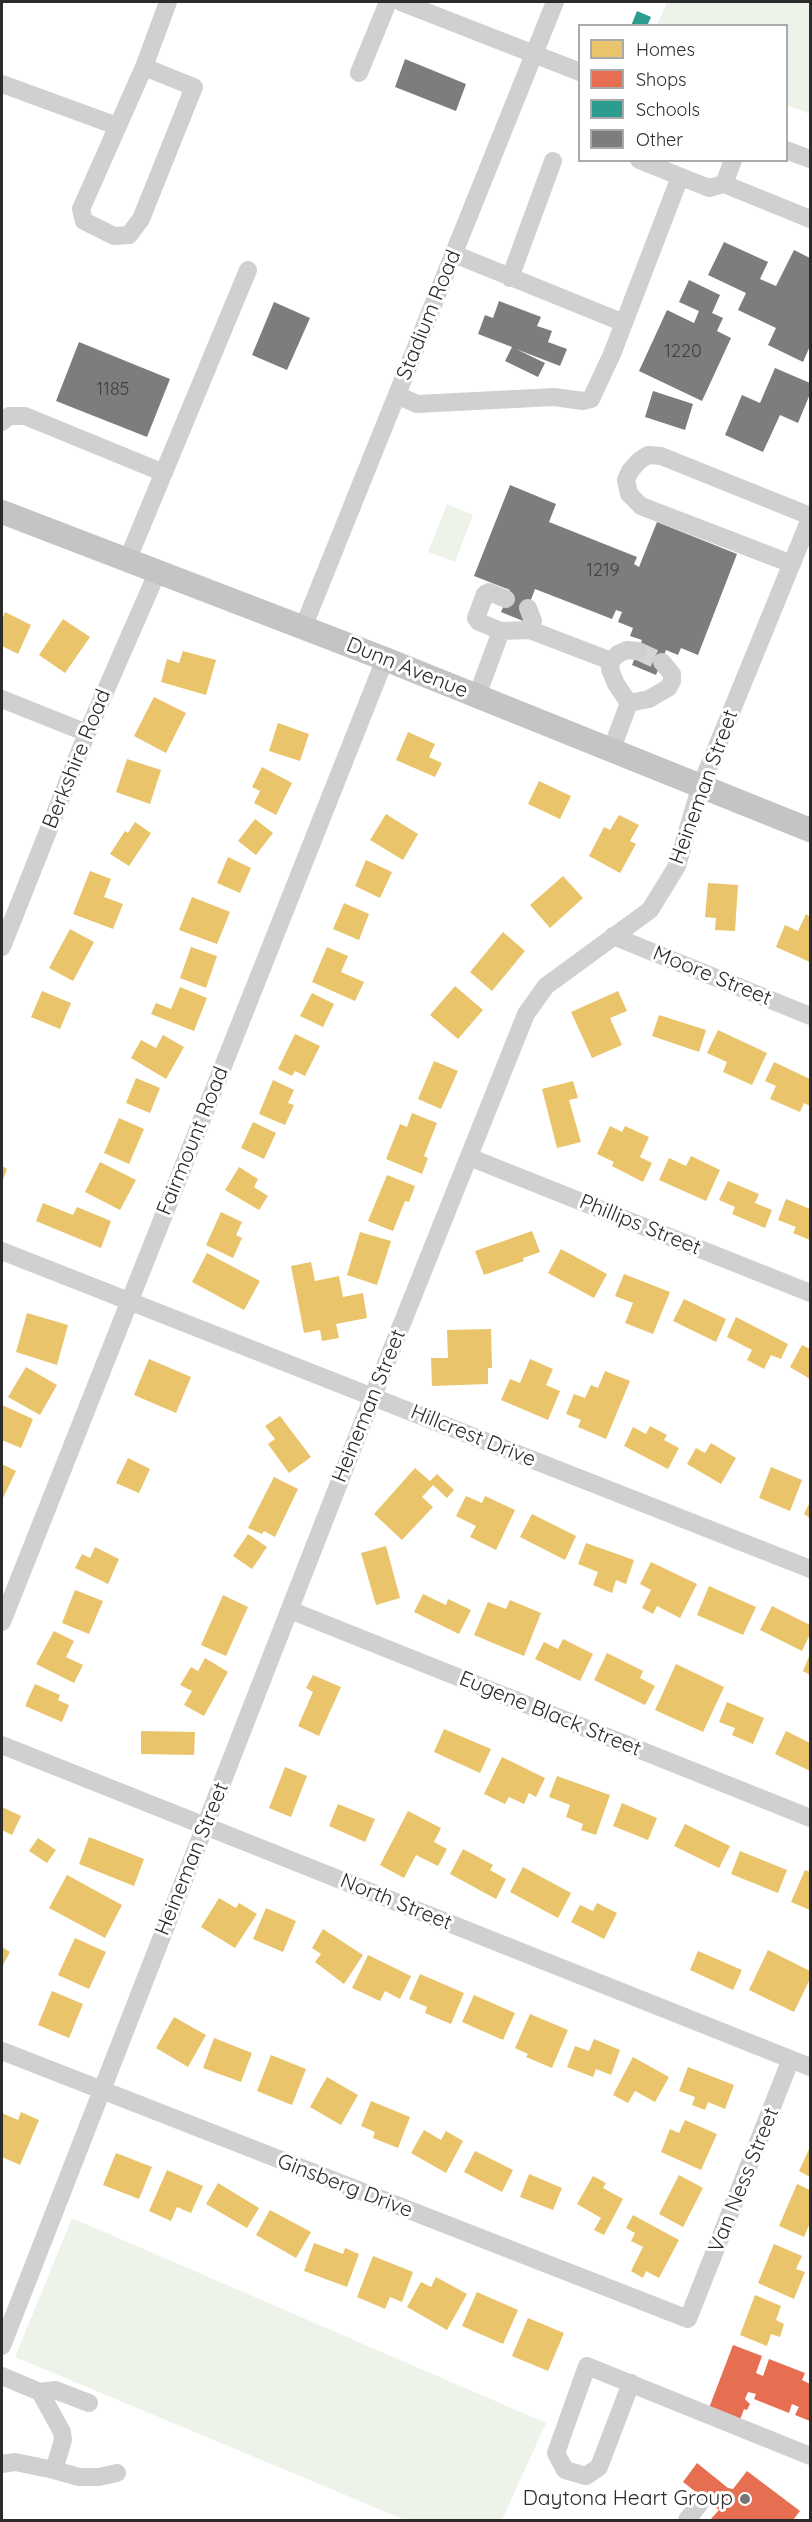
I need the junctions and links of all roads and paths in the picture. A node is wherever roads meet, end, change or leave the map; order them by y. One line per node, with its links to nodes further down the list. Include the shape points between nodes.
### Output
1 (168, 2): 6 (street)
2 (388, 2): 8 (street)
3 (402, 2): 5 (street)
4 (555, 2): 5 (street, Stadium Road)
5 (535, 55): 7 (street); 19 (street, Stadium Road)
6 (146, 64): 10 (street); 10 (street, via 194,87 141,219 129,235 114,236 84,222 81,209)
7 (578, 72)
8 (359, 73)
9 (2, 84): 10 (street)
10 (117, 126)
11 (788, 151): 12 (street)
12 (810, 159)
13 (553, 161): 21 (street)
14 (644, 162): 16 (street)
15 (732, 162): 17 (street)
16 (680, 177): 17 (street, via 709,188); 22 (street)
17 (724, 184): 18 (street)
18 (810, 219)
19 (454, 254): 21 (street); 23 (street, Stadium Road)
20 (248, 270): 25 (street)
21 (510, 278): 22 (street)
22 (624, 323): 23 (street, via 591,399 554,397 417,404)
23 (397, 395): 33 (street, Stadium Road)
24 (2, 422): 25 (street, via 9,417 25,416)
25 (164, 473): 28 (street)
26 (2, 512): 28 (main road, Dunn Avenue)
27 (810, 518): 29 (street, Heineman Street); 29 (street, via 661,456 648,455 639,461 626,480 629,494 640,506)
28 (127, 561): 30 (main road, Dunn Avenue)
29 (792, 564): 45 (street, Heineman Street)
30 (157, 573): 33 (main road, Dunn Avenue); 43 (street, Berkshire Road)
31 (506, 599): 35 (street, via 485,594 476,618)
32 (528, 608): 34 (street, via 533,621)
33 (303, 628): 37 (main road, Dunn Avenue)
34 (530, 630): 35 (street); 38 (street)
35 (501, 631): 40 (street)
36 (638, 651): 38 (street, via 627,650)
37 (385, 659): 40 (main road, Dunn Avenue); 53 (street, Fairmount Road)
38 (611, 661): 42 (street, via 616,684)
39 (662, 662): 42 (street, via 672,674 668,688 650,699)
40 (477, 696): 44 (main road, Dunn Avenue)
41 (2, 699): 43 (street)
42 (629, 703): 44 (street)
43 (87, 733): 48 (street, Berkshire Road)
44 (612, 751): 45 (main road, Dunn Avenue)
45 (700, 788): 46 (main road, Dunn Avenue); 47 (street, Heineman Street, via 677,866 650,910)
46 (810, 831)
47 (613, 936): 49 (street, Moore Street); 50 (street, Heineman Street, via 546,986 526,1014)
48 (2, 947)
49 (810, 1016)
50 (469, 1157): 52 (street, Phillips Street); 54 (street, Heineman Street)
51 (2, 1251): 53 (street, Hillcrest Drive)
52 (810, 1293)
53 (129, 1301): 54 (street, Hillcrest Drive); 57 (street, Fairmount Road)
54 (373, 1396): 55 (street, Hillcrest Drive); 56 (street, Heineman Street)
55 (810, 1569)
56 (290, 1610): 59 (street, Eugene Black Street); 60 (street, Heineman Street)
57 (2, 1622)
58 (2, 1745): 60 (street, North Street)
59 (810, 1818)
60 (205, 1826): 62 (street, North Street); 64 (street, Heineman Street)
61 (2, 2051): 64 (street, Ginsberg Drive)
62 (791, 2059): 63 (street); 65 (street, Van Ness Street)
63 (810, 2067)
64 (100, 2091): 65 (street, Ginsberg Drive); 66 (street, Heineman Street)
65 (688, 2319)
66 (2, 2346)
67 (2, 2376): 69 (street)
68 (631, 2383): 68 (street, via 599,2467 586,2476 565,2470 556,2453 587,2366); 71 (street)
69 (40, 2392): 70 (street, via 55,2390); 73 (street, via 62,2433)
70 (89, 2403)
71 (810, 2456)
72 (2, 2464): 73 (street, via 15,2462)
73 (54, 2470): 74 (street, via 79,2477)
74 (117, 2473)
75 (700, 2503): 76 (street)
76 (687, 2520)

